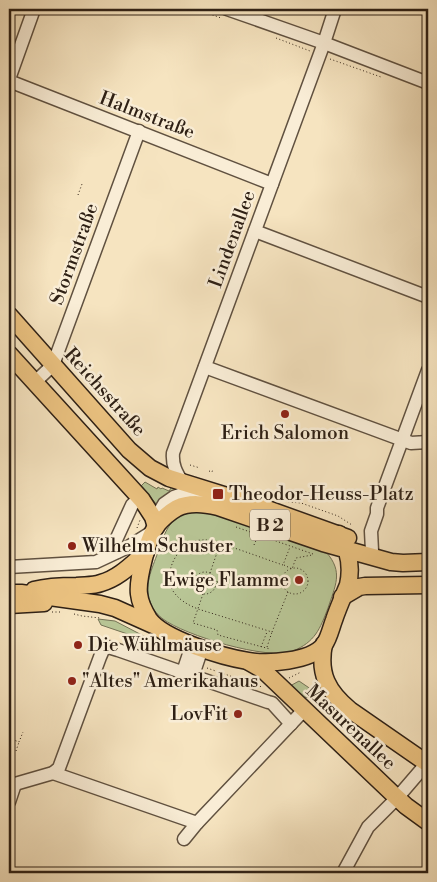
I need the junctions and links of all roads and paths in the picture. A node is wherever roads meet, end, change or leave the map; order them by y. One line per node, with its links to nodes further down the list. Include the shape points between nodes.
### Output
1 (34, 9): 7 (street)
2 (227, 9): 4 (street)
3 (335, 9): 4 (street, Lindenallee)
4 (324, 43): 8 (street); 11 (street, Lindenallee)
5 (325, 57): 6 (path)
6 (382, 77)
7 (9, 80): 9 (street, Halmstraße)
8 (428, 83)
9 (138, 131): 11 (street, Halmstraße); 17 (street, Stormstraße)
10 (82, 184): 12 (path)
11 (272, 184): 13 (street, Lindenallee)
12 (78, 196)
13 (255, 231): 14 (street); 18 (street, Lindenallee)
14 (428, 297)
15 (9, 315): 17 (main road, Reichsstraße)
16 (9, 354): 20 (main road)
17 (53, 365): 20 (street, Stormstraße); 23 (main road, Reichsstraße)
18 (204, 367): 21 (street); 29 (street, Lindenallee, via 173,453 174,468)
19 (428, 370): 21 (street)
20 (35, 382): 28 (main road)
21 (403, 440): 22 (street); 42 (street, via 371,530)
22 (428, 442)
23 (144, 464): 28 (main road); 29 (main road, Reichsstraße)
24 (190, 465): 25 (path)
25 (200, 468)
26 (213, 469): 27 (path)
27 (208, 471)
28 (124, 480): 30 (main road)
29 (182, 482): 31 (main road)
30 (140, 498): 32 (main road, via 153,517); 40 (street, via 132,505 116,540)
31 (258, 506): 32 (street, via 240,506 216,497 185,493 164,504); 34 (main road)
32 (156, 528): 38 (main road, B 2, via 179,507 207,504); 40 (street); 41 (main road, B 2)
33 (236, 528): 35 (path)
34 (339, 534): 39 (main road); 42 (main road)
35 (258, 535): 37 (path); 44 (path, via 290,547)
36 (221, 543): 44 (path); 47 (path); 51 (path, via 209,539 195,541 183,548 173,562)
37 (254, 545)
38 (318, 549): 39 (main road, B 2); 46 (path, via 296,558); 56 (main road, via 332,551 338,563)
39 (346, 549): 42 (main road, B 2); 56 (main road, via 349,574)
40 (117, 552): 45 (street, via 92,563)
41 (146, 552): 54 (main road, B 2, via 117,576 102,583); 62 (main road, via 138,592 143,610)
42 (377, 555): 43 (main road, B 2, via 391,562)
43 (428, 562)
44 (283, 565): 46 (path)
45 (9, 567)
46 (292, 568): 48 (path); 53 (path, via 304,571 308,584 300,593)
47 (210, 573): 49 (path); 50 (path, via 198,574)
48 (282, 580): 49 (path); 53 (path)
49 (216, 582): 55 (path, via 210,593)
50 (193, 583): 51 (path); 55 (path, via 195,589)
51 (171, 584): 59 (path, via 180,599)
52 (428, 584): 56 (main road, via 365,586)
53 (288, 592): 64 (path)
54 (15, 593): 58 (main road, B 2)
55 (203, 594): 59 (path)
56 (342, 597): 65 (main road)
57 (9, 605): 58 (main road, B 2)
58 (72, 609): 60 (path); 61 (path, via 82,616); 62 (main road, B 2, via 94,602)
59 (198, 609): 63 (path); 67 (path, via 193,623 217,630 218,635)
60 (48, 612)
61 (104, 618)
62 (155, 626): 66 (main road, B 2)
63 (267, 631): 64 (path); 67 (path)
64 (272, 632): 67 (path, via 269,648)
65 (324, 644): 68 (main road, B 2, via 306,656 291,660); 81 (main road, Masurenallee, via 324,674 328,686 342,704)
66 (197, 647): 68 (main road, B 2); 71 (street)
67 (261, 647)
68 (247, 661): 74 (main road, Masurenallee, via 262,670)
69 (208, 668): 73 (path)
70 (304, 670): 72 (path)
71 (188, 674): 75 (street, via 272,703); 83 (street, via 108,647 103,650 59,768)
72 (290, 677)
73 (267, 688)
74 (304, 710): 75 (street); 85 (main road, Masurenallee)
75 (291, 724): 88 (street)
76 (22, 732): 78 (path)
77 (9, 738): 78 (path)
78 (19, 742): 79 (path)
79 (16, 751)
80 (12, 760): 82 (path)
81 (428, 763): 85 (street)
82 (9, 769)
83 (53, 774): 84 (street); 88 (street)
84 (12, 781): 86 (street, via 14,790)
85 (397, 798): 87 (main road, Masurenallee); 90 (street, via 368,827)
86 (9, 802)
87 (428, 822)
88 (197, 823): 89 (street)
89 (184, 839)
90 (343, 873)

